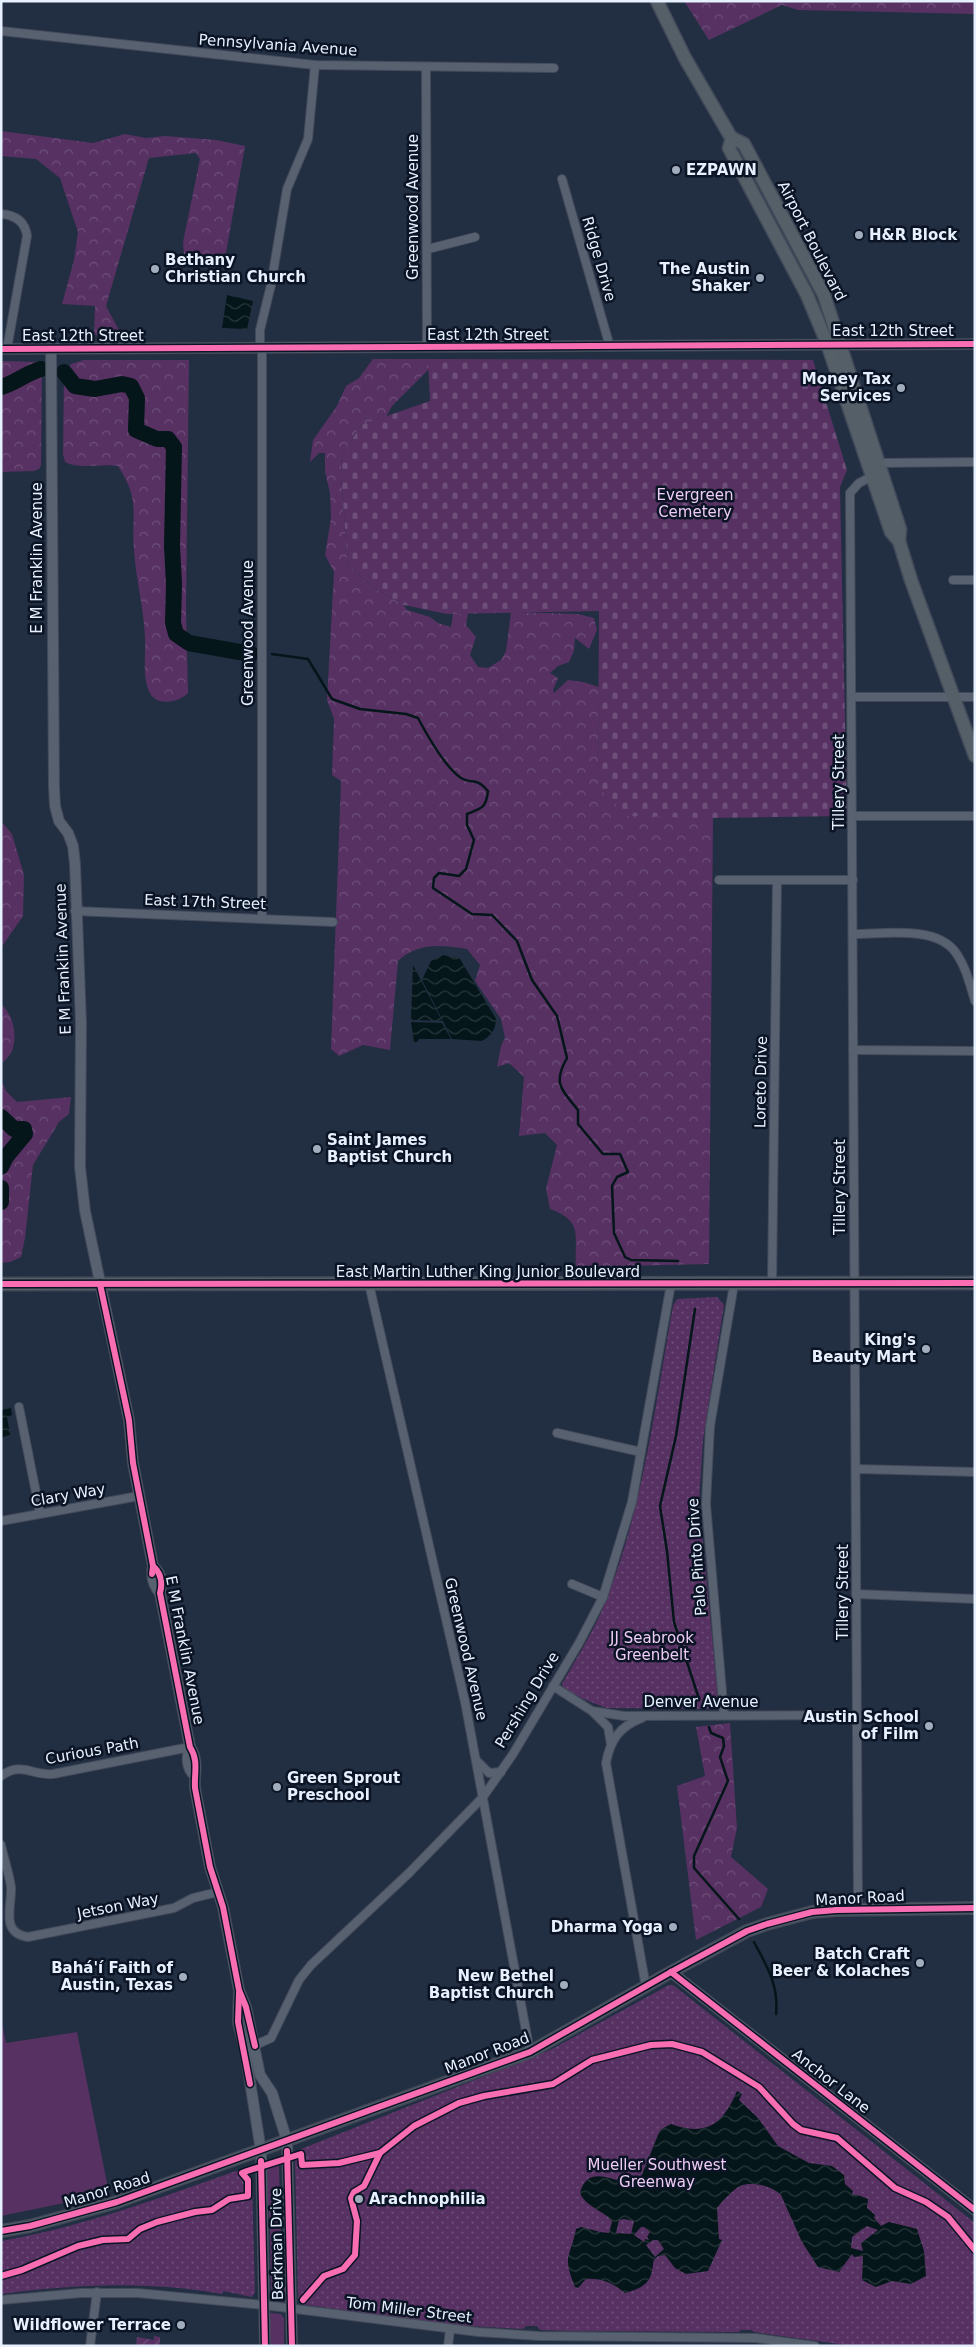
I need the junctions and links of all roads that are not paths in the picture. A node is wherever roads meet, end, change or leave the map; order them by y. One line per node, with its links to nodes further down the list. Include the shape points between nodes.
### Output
1 (657, 1): 6 (main road, Airport Boulevard, via 685,58)
2 (1, 31): 3 (street, Pennsylvania Avenue)
3 (315, 64): 4 (street, Pennsylvania Avenue); 16 (street, Greenwood Avenue, via 308,139 287,189 260,330)
4 (426, 67): 5 (street, Pennsylvania Avenue); 10 (street, Greenwood Avenue)
5 (554, 68)
6 (732, 138): 11 (main road, Airport Boulevard, via 744,144 824,295); 12 (main road, Airport Boulevard, via 729,148 793,264)
7 (562, 179): 14 (street, Ridge Drive)
8 (1, 214): 18 (street, via 22,222 27,232)
9 (475, 238): 10 (street)
10 (428, 249): 17 (street, Greenwood Avenue)
11 (841, 343): 12 (street, East 12th Street); 13 (street, East 12th Street); 20 (main road, Airport Boulevard)
12 (827, 344): 14 (street, East 12th Street); 21 (main road, Airport Boulevard)
13 (975, 344)
14 (610, 347): 17 (street, East 12th Street)
15 (51, 348): 16 (street, East 12th Street); 18 (street, East 12th Street); 34 (street, E M Franklin Avenue, via 54,806 73,846)
16 (261, 348): 17 (street, East 12th Street); 35 (street, Greenwood Avenue)
17 (427, 348)
18 (4, 349)
19 (975, 462): 20 (street)
20 (878, 463): 22 (main road, Airport Boulevard, via 900,529)
21 (871, 476): 22 (main road, Airport Boulevard, via 891,532); 25 (street, Tillery Street, via 858,483 850,493)
22 (899, 541): 26 (main road, Airport Boulevard)
23 (953, 580): 24 (street)
24 (975, 580)
25 (852, 697): 26 (street); 29 (street, Tillery Street)
26 (954, 697): 27 (street); 28 (main road, Airport Boulevard)
27 (975, 697)
28 (975, 756)
29 (852, 816): 30 (street); 33 (street, Tillery Street)
30 (975, 816)
31 (719, 880): 32 (street)
32 (777, 880): 33 (street); 47 (street, Loreto Drive)
33 (853, 880): 37 (street, Tillery Street)
34 (75, 911): 35 (street, East 17th Street); 43 (street, E M Franklin Avenue, via 81,1023 80,1167)
35 (262, 918): 36 (street, East 17th Street)
36 (333, 922)
37 (853, 934): 38 (street, via 917,934 938,938 962,963); 39 (street, Tillery Street)
38 (975, 1000)
39 (853, 1050): 40 (street); 41 (street, Tillery Street)
40 (975, 1050)
41 (855, 1283): 47 (main road, East Martin Luther King Junior Boulevard); 48 (main road, East Martin Luther King Junior Boulevard); 52 (street, Tillery Street)
42 (1, 1284): 43 (main road, East Martin Luther King Junior Boulevard)
43 (100, 1284): 44 (main road, East Martin Luther King Junior Boulevard); 54 (street, E M Franklin Avenue, via 129,1420 132,1463)
44 (369, 1284): 45 (main road, East Martin Luther King Junior Boulevard); 68 (street, Greenwood Avenue)
45 (671, 1284): 46 (main road, East Martin Luther King Junior Boulevard); 51 (street, Pershing Drive)
46 (734, 1284): 47 (main road, East Martin Luther King Junior Boulevard); 63 (street, Palo Pinto Drive, via 710,1426 706,1504)
47 (772, 1284)
48 (975, 1284)
49 (19, 1408): 55 (street)
50 (557, 1433): 51 (street)
51 (641, 1452): 59 (street, Pershing Drive, via 632,1502)
52 (857, 1469): 53 (street); 58 (street, Tillery Street)
53 (975, 1472)
54 (139, 1496): 55 (street, Clary Way); 67 (street, E M Franklin Avenue, via 153,1566 161,1579 160,1592)
55 (40, 1513): 56 (street, Clary Way)
56 (1, 1521)
57 (572, 1584): 59 (street)
58 (856, 1594): 60 (street); 64 (street, Tillery Street)
59 (603, 1597): 61 (street, Pershing Drive)
60 (975, 1599)
61 (553, 1686): 62 (street, Denver Avenue); 69 (street, Pershing Drive)
62 (592, 1711): 65 (street, Denver Avenue); 66 (street, via 608,1727)
63 (724, 1715): 64 (street, Denver Avenue); 65 (street, Denver Avenue)
64 (856, 1715): 75 (street, Tillery Street)
65 (646, 1716): 66 (street, via 621,1729)
66 (611, 1744): 77 (street, via 607,1773)
67 (190, 1747): 70 (street, Curious Path, via 52,1774 24,1768 10,1770); 73 (street, E M Franklin Avenue, via 188,1762 194,1776 210,1867)
68 (476, 1759): 69 (street, via 486,1772); 71 (street, Greenwood Avenue)
69 (501, 1772): 71 (street, Pershing Drive)
70 (1, 1776)
71 (483, 1797): 78 (street, Pershing Drive, via 409,1873 311,1965 299,1980 271,2038); 79 (street, Greenwood Avenue)
72 (1, 1845): 73 (street, Jetson Way, via 10,1886 8,1924 20,1936 174,1908 193,1898)
73 (218, 1892): 78 (street, E M Franklin Avenue, via 246,2007)
74 (975, 1908): 75 (main road, Manor Road)
75 (858, 1909): 76 (main road, Manor Road, via 812,1912 767,1924 747,1931)
76 (671, 1972): 77 (main road, Manor Road); 82 (street, Anchor Lane)
77 (646, 1987): 79 (main road, Manor Road)
78 (250, 2048): 80 (street, via 260,2075 272,2093); 81 (street)
79 (530, 2052): 80 (main road, Manor Road)
80 (287, 2141): 81 (main road, Manor Road); 87 (street, Berkman Drive)
81 (261, 2150): 83 (main road, Manor Road, via 117,2202); 86 (street, Berkman Drive)
82 (975, 2210)
83 (1, 2231)
84 (97, 2292): 85 (street, Tom Miller Street); 86 (street, Tom Miller Street, via 182,2296); 92 (street)
85 (1, 2300)
86 (264, 2305): 87 (street, Tom Miller Street); 93 (street, Berkman Drive)
87 (291, 2309): 88 (street, Tom Miller Street); 94 (street, Berkman Drive)
88 (450, 2330): 89 (street, Tom Miller Street); 95 (street)
89 (568, 2336): 90 (street, Tom Miller Street); 96 (street)
90 (674, 2342): 91 (street, Tom Miller Street, via 756,2338)
91 (780, 2343): 97 (street, Tom Miller Street)
92 (90, 2346)
93 (265, 2346)
94 (292, 2346)
95 (448, 2346)
96 (567, 2346)
97 (815, 2346)

